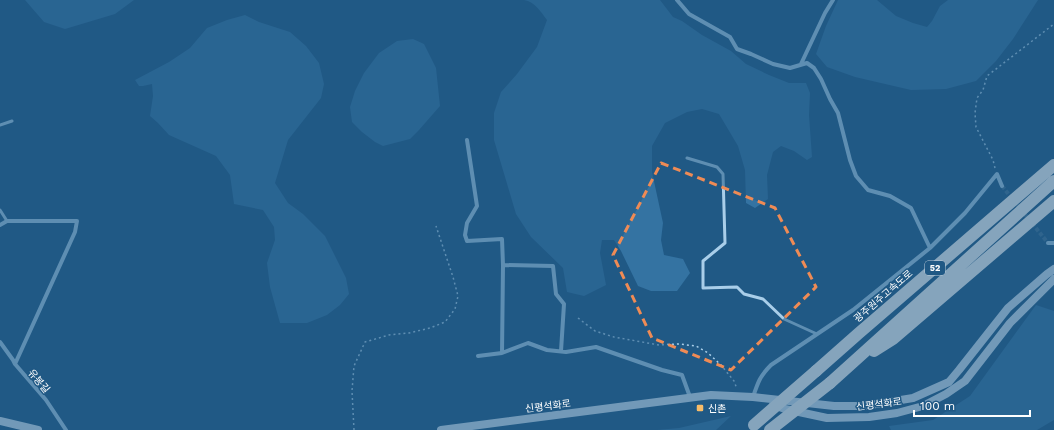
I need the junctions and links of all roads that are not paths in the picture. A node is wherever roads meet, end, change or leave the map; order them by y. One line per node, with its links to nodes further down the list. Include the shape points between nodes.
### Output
1 (677, 0): 3 (street, via 689,14 730,37 737,49 790,68)
2 (833, 0): 3 (street)
3 (801, 64): 17 (street, via 807,63 814,68 838,113 856,176 868,190 890,196 911,208)
4 (12, 121): 5 (lane)
5 (0, 124)
6 (467, 140): 18 (street, via 477,206 467,223 465,235 467,241 502,239)
7 (687, 158): 21 (lane, via 717,167 723,174 725,243 703,261 703,288 737,288 744,294 763,298 784,319)
8 (1054, 166): 31 (highway, 광주원주고속도로 / 52, bridge)
9 (1054, 181): 27 (highway, 52)
10 (1002, 186): 17 (street, via 997,174 965,213)
11 (1054, 201): 27 (highway, via 893,339)
12 (0, 210): 13 (lane)
13 (7, 222): 14 (street); 26 (street, via 76,221 75,232)
14 (0, 225)
15 (1048, 243): 16 (street)
16 (1054, 243)
17 (930, 248): 21 (street, via 853,310)
18 (502, 265): 23 (street, via 553,266 556,294 564,304); 24 (street)
19 (1054, 269): 28 (main road, 신평석화로, via 1008,308 949,382 912,398 864,406 834,406)
20 (1054, 280): 28 (main road, 신평석화로, via 1010,323 965,381 923,406 869,417 827,418 785,410)
21 (817, 334): 28 (street, via 771,365 763,373)
22 (0, 342): 26 (street, 유봉길)
23 (561, 351): 24 (street, via 547,350 528,343); 29 (street, via 596,347 682,375)
24 (502, 353): 25 (street)
25 (478, 356)
26 (15, 364): 34 (street, 유봉길, via 46,400)
27 (842, 373): 36 (highway, 52, bridge)
28 (753, 397): 29 (main road, 신평석화로, via 711,395)
29 (690, 398): 32 (main road, 신평석화로)
30 (0, 421): 33 (main road)
31 (751, 427)
32 (479, 428): 35 (main road, 신평석화로)
33 (38, 430)
34 (66, 430)
35 (441, 430)
36 (770, 430)

